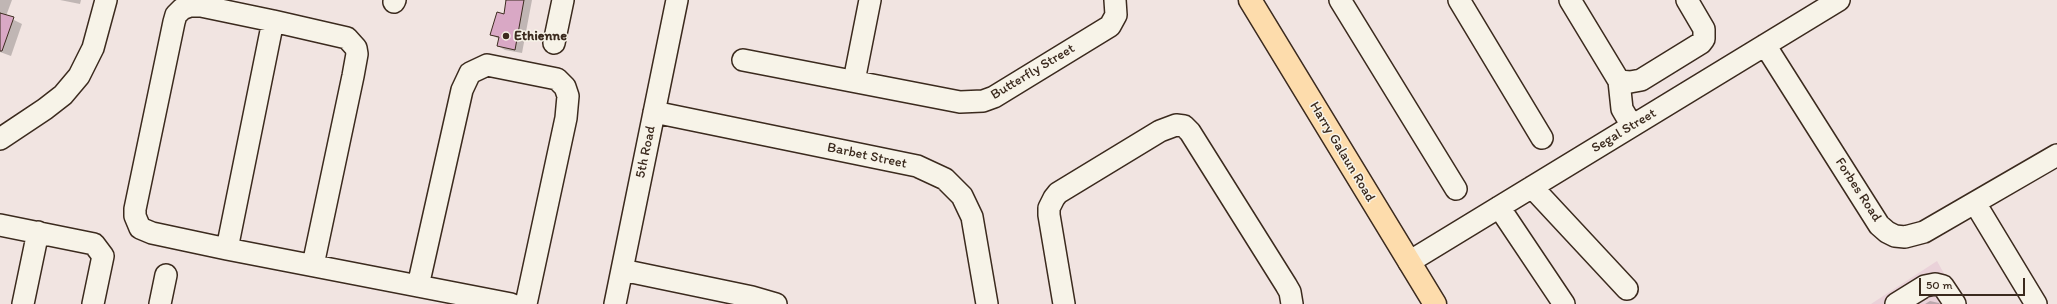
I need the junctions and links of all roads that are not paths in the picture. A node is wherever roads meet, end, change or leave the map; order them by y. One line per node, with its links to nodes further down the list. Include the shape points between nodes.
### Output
1 (106, 0): 16 (street, via 95,42)
2 (563, 0): 13 (street)
3 (677, 0): 19 (street, 5th Road)
4 (870, 0): 17 (street)
5 (1115, 0): 17 (street, Butterfly Street, via 1116,16 1110,26 994,97 983,101 960,102)
6 (1250, 0): 32 (main road, Harry Galaun Road)
7 (1340, 0): 26 (street)
8 (1459, 0): 22 (street)
9 (1570, 0): 18 (street)
10 (1687, 0): 18 (street, via 1704,29 1704,39 1701,43 1640,80)
11 (1839, 0): 14 (street, Segal Street)
12 (273, 21): 31 (street); 31 (street, via 201,6 190,6 176,15 135,209 137,222 146,231); 33 (street, via 347,38 356,48 357,54)
13 (554, 43)
14 (1765, 46): 21 (street, Segal Street); 27 (street, Forbes Road, via 1879,225 1886,232 1900,237 1915,236)
15 (743, 60): 17 (street, Butterfly Street)
16 (79, 76): 20 (street); 23 (street, via 63,95 46,109)
17 (854, 81)
18 (1619, 81): 21 (street, via 1622,109)
19 (654, 112): 34 (street, 5th Road); 45 (street, Barbet Street, via 917,166 945,179 962,196 972,217)
20 (0, 124)
21 (1632, 126): 25 (street, Segal Street)
22 (1542, 138)
23 (0, 139)
24 (2057, 155): 27 (street, Forbes Road)
25 (1532, 187): 28 (street, Segal Street); 37 (street)
26 (1456, 189)
27 (1975, 203): 52 (street)
28 (1499, 207): 32 (street, Segal Street); 49 (street)
29 (0, 225): 30 (street)
30 (38, 232): 38 (street); 39 (street, via 94,244 98,248 103,256)
31 (227, 249): 33 (street)
32 (1409, 262): 48 (main road, Harry Galaun Road)
33 (312, 265): 36 (street)
34 (622, 270): 43 (street, 5th Road); 44 (street)
35 (166, 275): 40 (street)
36 (418, 286): 41 (street); 42 (street, via 462,90 470,73 487,65 558,79 568,96 565,126)
37 (1627, 289)
38 (23, 304)
39 (93, 304)
40 (160, 304)
41 (511, 304)
42 (526, 304)
43 (615, 304)
44 (776, 304)
45 (987, 304)
46 (1064, 304): 47 (street, via 1049,215 1054,198 1160,131 1176,126 1184,126 1190,132 1286,285)
47 (1292, 304)
48 (1435, 304)
49 (1564, 304)
50 (1896, 304): 51 (street, via 1925,286 1935,284 1943,286)
51 (1955, 304)
52 (2036, 304)

